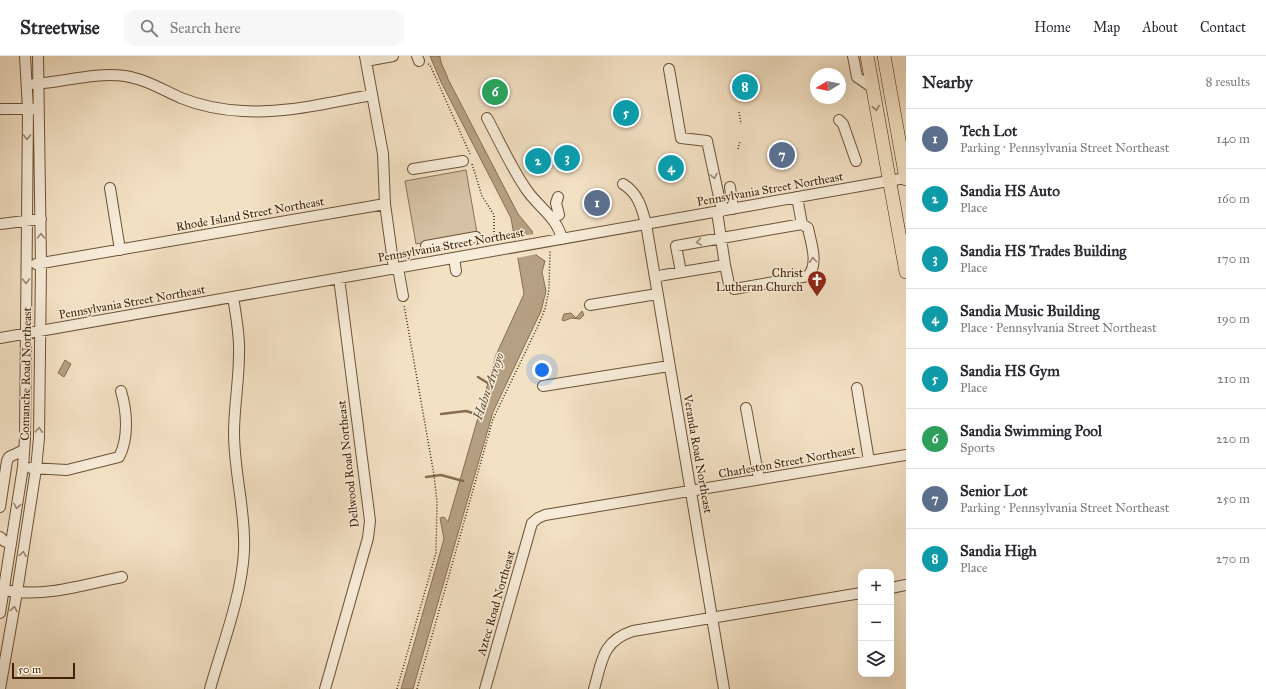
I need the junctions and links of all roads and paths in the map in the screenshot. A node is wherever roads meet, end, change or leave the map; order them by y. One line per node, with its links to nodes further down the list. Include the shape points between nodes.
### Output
1 (25, 56): 10 (street, Comanche Road Northeast)
2 (38, 56): 9 (street, Comanche Road Northeast)
3 (853, 56): 11 (street, via 857,77)
4 (867, 56): 11 (main road)
5 (884, 56): 25 (main road)
6 (366, 58): 7 (street); 12 (street)
7 (394, 59)
8 (669, 69): 34 (street, one-way to 34, via 681,138 707,142)
9 (40, 83): 10 (street); 12 (street, via 105,74 126,76 200,104 268,112); 15 (street, Comanche Road Northeast)
10 (27, 84): 14 (street, Comanche Road Northeast)
11 (873, 88): 26 (main road, one-way to 26)
12 (372, 95): 32 (street, via 383,154)
13 (0, 109): 14 (street)
14 (28, 109): 15 (street); 37 (street, Comanche Road Northeast, one-way to 37)
15 (40, 109): 36 (street, Comanche Road Northeast)
16 (739, 112): 19 (path)
17 (487, 118): 43 (street, via 526,190 554,220)
18 (839, 120): 23 (street, via 843,124)
19 (741, 124)
20 (740, 141): 21 (path)
21 (738, 149)
22 (463, 161): 24 (street)
23 (856, 161)
24 (412, 169)
25 (906, 179): 26 (street, Pennsylvania Street Northeast)
26 (889, 181): 31 (street, Pennsylvania Street Northeast); 54 (main road)
27 (623, 184): 39 (street, Veranda Road Northeast, via 630,188 640,203)
28 (730, 187): 33 (street)
29 (110, 188): 46 (street)
30 (558, 197): 35 (street, via 556,202)
31 (797, 197): 33 (street, Pennsylvania Street Northeast); 40 (street)
32 (385, 204): 46 (street, Rhode Island Street Northeast); 51 (street)
33 (733, 209): 34 (street, Pennsylvania Street Northeast)
34 (719, 211): 39 (street, Pennsylvania Street Northeast); 42 (street)
35 (559, 215)
36 (41, 219): 37 (street); 48 (street, Comanche Road Northeast, one-way to 36)
37 (26, 221): 38 (street); 49 (street, Comanche Road Northeast)
38 (0, 224)
39 (646, 224): 43 (street, Pennsylvania Street Northeast); 55 (street, Veranda Road Northeast)
40 (802, 224): 42 (street); 50 (street, one-way to 40, via 729,284 734,289 808,276 813,271 814,263 808,228)
41 (476, 237): 45 (street)
42 (721, 238): 50 (street); 53 (street, one-way to 53, via 676,246)
43 (562, 239): 44 (street, Pennsylvania Street Northeast)
44 (550, 241): 47 (street, Pennsylvania Street Northeast); 92 (path, via 549,290 545,309 493,418)
45 (426, 246)
46 (120, 250): 48 (street, Rhode Island Street Northeast)
47 (454, 258): 51 (street, Pennsylvania Street Northeast); 52 (street)
48 (41, 264): 49 (street, Rhode Island Street Northeast); 61 (street, Comanche Road Northeast)
49 (26, 265): 62 (street, Comanche Road Northeast, one-way to 62)
50 (726, 265): 53 (street)
51 (396, 268): 56 (street, Pennsylvania Street Northeast); 58 (street)
52 (456, 271)
53 (681, 272): 55 (street)
54 (906, 272)
55 (654, 277): 57 (street, Veranda Road Northeast)
56 (339, 278): 59 (street, Pennsylvania Street Northeast); 90 (street, Dellwood Road Northeast, via 370,521 368,538)
57 (657, 294): 60 (street); 64 (street, Veranda Road Northeast)
58 (403, 296): 91 (path, via 434,476 437,540 432,570)
59 (233, 297): 61 (street, Pennsylvania Street Northeast); 89 (street, via 240,354 234,415 235,465 245,533 244,551 239,588)
60 (590, 305)
61 (41, 331): 62 (street, Pennsylvania Street Northeast); 73 (street, Comanche Road Northeast, one-way to 61)
62 (26, 334): 63 (street, Pennsylvania Street Northeast); 69 (street, Comanche Road Northeast)
63 (0, 338)
64 (669, 366): 65 (street); 75 (street, Veranda Road Northeast)
65 (543, 386)
66 (857, 388): 71 (street)
67 (121, 391): 73 (street, via 126,405 125,445 119,457 66,470)
68 (746, 408): 74 (street)
69 (24, 450): 72 (street, Comanche Road Northeast); 76 (street, via 9,457 7,461)
70 (906, 455): 71 (street, Charleston Street Northeast)
71 (869, 461): 74 (street, Charleston Street Northeast)
72 (23, 467): 73 (street); 79 (street, Comanche Road Northeast, one-way to 79)
73 (36, 469): 84 (street, Comanche Road Northeast, one-way to 73)
74 (759, 479): 75 (street, Charleston Street Northeast)
75 (691, 492): 77 (street, Charleston Street Northeast, via 546,515); 87 (street, Veranda Road Northeast)
76 (0, 507)
77 (532, 524): 93 (street, Aztec Road Northeast)
78 (0, 537): 79 (street)
79 (11, 544): 83 (street, Comanche Road Northeast)
80 (122, 577): 84 (street, via 45,593)
81 (906, 585): 82 (street)
82 (894, 587)
83 (4, 590): 84 (street); 86 (street, Comanche Road Northeast)
84 (17, 592): 88 (street, Comanche Road Northeast, one-way to 84)
85 (858, 594): 87 (street)
86 (0, 613)
87 (712, 618): 94 (street, via 620,635 611,642 602,658); 95 (street, Veranda Road Northeast)
88 (0, 689)
89 (210, 689)
90 (325, 689)
91 (398, 689)
92 (417, 689)
93 (485, 689)
94 (594, 689)
95 (724, 689)

